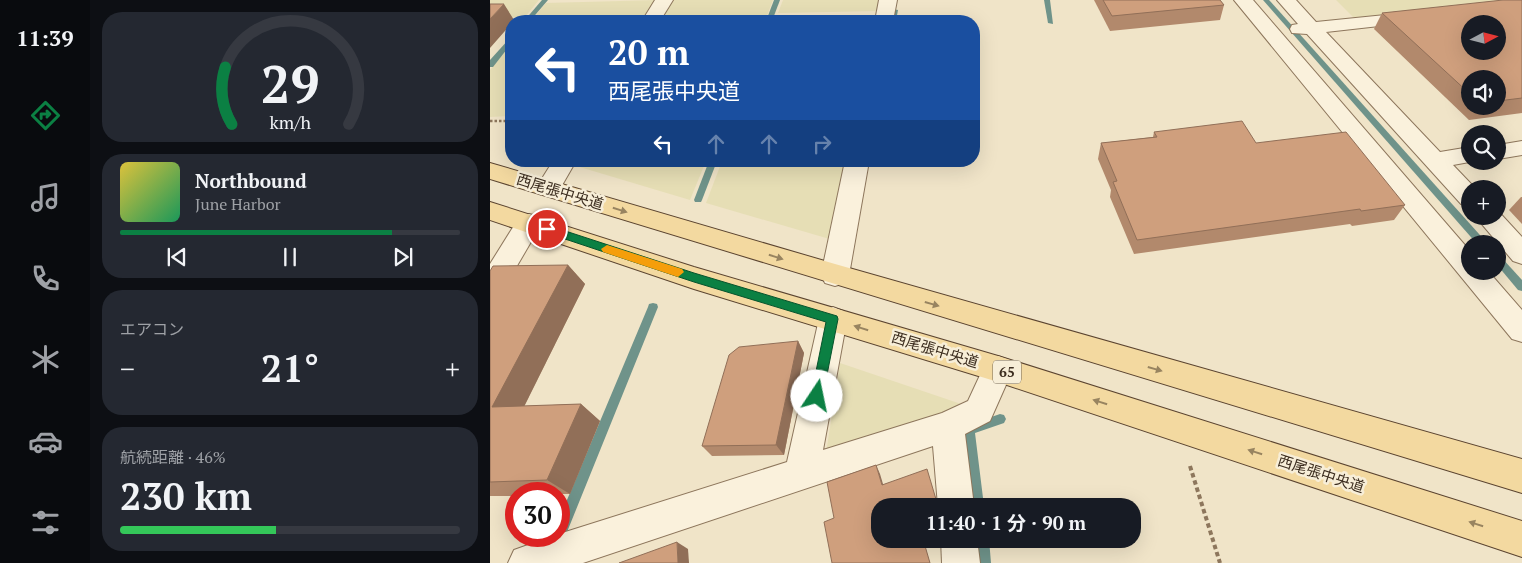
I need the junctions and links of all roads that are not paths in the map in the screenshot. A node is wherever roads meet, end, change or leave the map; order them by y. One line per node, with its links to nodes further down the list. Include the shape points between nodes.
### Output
1 (664, 0): 5 (street)
2 (888, 0): 6 (street)
3 (1243, 0): 9 (street)
4 (1286, 0): 8 (street)
5 (654, 15)
6 (885, 15)
7 (1436, 15): 8 (street)
8 (1307, 28): 9 (street); 13 (street)
9 (1275, 32): 23 (street)
10 (1522, 148): 11 (street)
11 (1506, 151)
12 (1461, 156): 13 (street)
13 (1435, 160): 18 (street)
14 (560, 167): 17 (street)
15 (856, 167): 24 (street)
16 (490, 171): 17 (main road, 西尾張中央道)
17 (548, 188): 24 (main road, 西尾張中央道, one-way to 24)
18 (1461, 188)
19 (490, 211): 20 (main road, 西尾張中央道 / 65)
20 (529, 223): 26 (street); 27 (main road, 西尾張中央道 / 65, via 694,278)
21 (1495, 225): 22 (street)
22 (1522, 254)
23 (1461, 258)
24 (835, 275): 32 (main road, 西尾張中央道, one-way to 32)
25 (1480, 280): 28 (street)
26 (490, 286)
27 (832, 319): 29 (main road, 西尾張中央道 / 65, one-way to 27); 31 (street)
28 (1522, 330)
29 (998, 369): 30 (street, via 979,411); 34 (main road, 西尾張中央道 / 65, one-way to 29)
30 (948, 426): 31 (street); 33 (street)
31 (802, 473): 36 (street)
32 (1522, 476)
33 (955, 498)
34 (1522, 539)
35 (960, 548): 37 (street)
36 (548, 560)
37 (961, 563)

